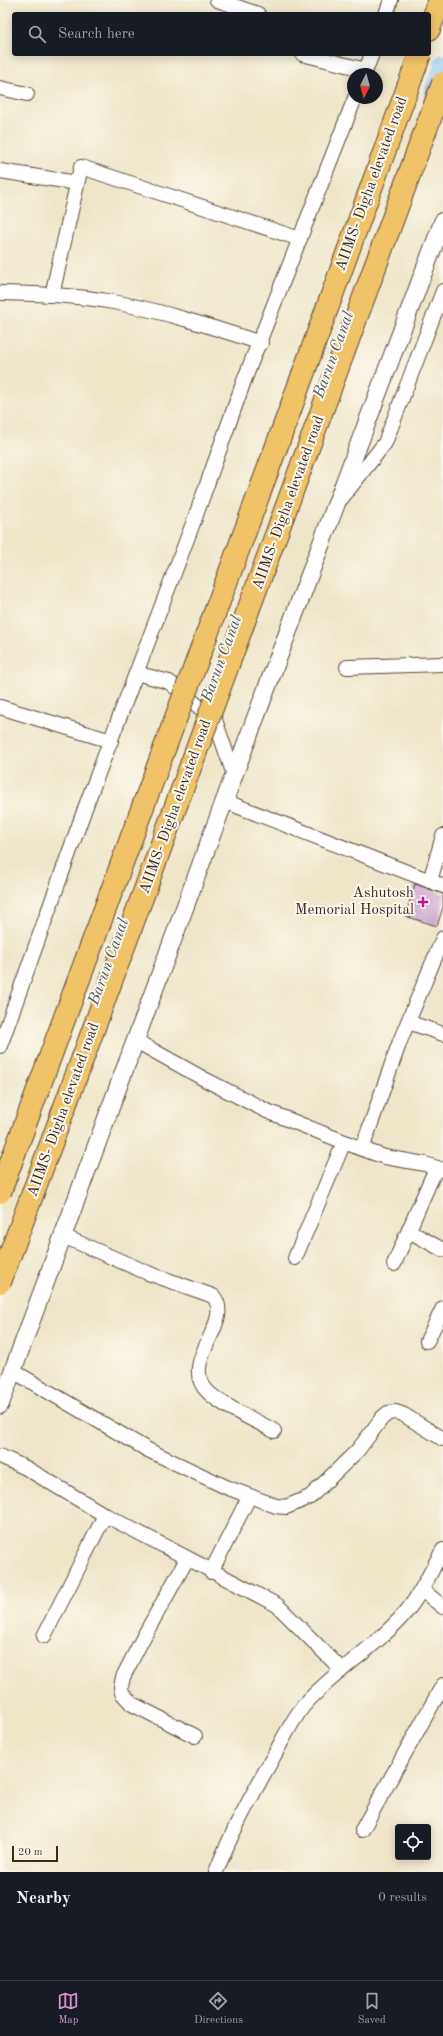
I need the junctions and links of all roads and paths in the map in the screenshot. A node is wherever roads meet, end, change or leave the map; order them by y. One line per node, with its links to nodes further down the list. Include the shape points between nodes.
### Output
1 (217, 0): 3 (street)
2 (440, 0): 4 (highway)
3 (252, 12)
4 (431, 24)
5 (309, 56): 8 (street)
6 (371, 56): 9 (street)
7 (419, 56): 41 (highway, AIIMS- Digha elevated road, bridge)
8 (351, 68)
9 (367, 68)
10 (443, 83): 47 (highway, AIIMS- Digha elevated road, bridge)
11 (0, 88): 12 (street)
12 (27, 94)
13 (353, 104): 17 (street)
14 (0, 171): 15 (street)
15 (77, 182): 17 (street, via 80,167); 20 (street)
16 (443, 221): 22 (street)
17 (300, 239): 21 (street)
18 (443, 291): 22 (street, via 385,443)
19 (0, 293): 20 (street)
20 (52, 295): 21 (street, via 112,302 154,311)
21 (261, 343): 25 (street, via 245,378)
22 (335, 506): 28 (street)
23 (443, 664): 24 (street)
24 (347, 667)
25 (136, 673): 27 (street); 28 (street, bridge, via 169,682 215,720)
26 (0, 707): 27 (street)
27 (110, 741): 34 (street)
28 (234, 775): 29 (street)
29 (224, 801): 31 (street); 36 (street)
30 (443, 836): 31 (street)
31 (437, 883)
32 (443, 938): 33 (street)
33 (408, 1022): 35 (street); 39 (street)
34 (3, 1032): 37 (street)
35 (443, 1034)
36 (136, 1041): 38 (street, via 267,1111); 43 (street)
37 (0, 1046)
38 (344, 1142): 39 (street); 45 (street)
39 (362, 1149): 40 (street, via 385,1157)
40 (440, 1169): 42 (street)
41 (0, 1192)
42 (409, 1231): 44 (street); 46 (street)
43 (63, 1236): 50 (street); 52 (street, via 148,1273 213,1296 217,1301 218,1318 201,1357 199,1368 203,1385 217,1399)
44 (443, 1250)
45 (295, 1258)
46 (394, 1264)
47 (0, 1282)
48 (443, 1308): 49 (street)
49 (427, 1341)
50 (13, 1371): 51 (street); 55 (street, via 148,1450)
51 (0, 1405)
52 (274, 1430)
53 (443, 1439): 55 (street, via 404,1415 388,1413 358,1450 310,1497 286,1507)
54 (0, 1456): 56 (street, via 26,1468)
55 (249, 1497): 59 (street)
56 (105, 1515): 58 (street); 62 (street)
57 (443, 1550): 60 (street)
58 (187, 1559): 59 (street); 65 (street, via 143,1638 120,1687 132,1704)
59 (211, 1572): 63 (street, via 277,1605)
60 (422, 1590): 61 (street); 63 (street, via 406,1613 392,1627)
61 (443, 1607)
62 (44, 1636)
63 (341, 1670): 67 (street, via 305,1705 291,1724 235,1828)
64 (443, 1685): 66 (street)
65 (195, 1736)
66 (362, 1830)
67 (216, 1872)

